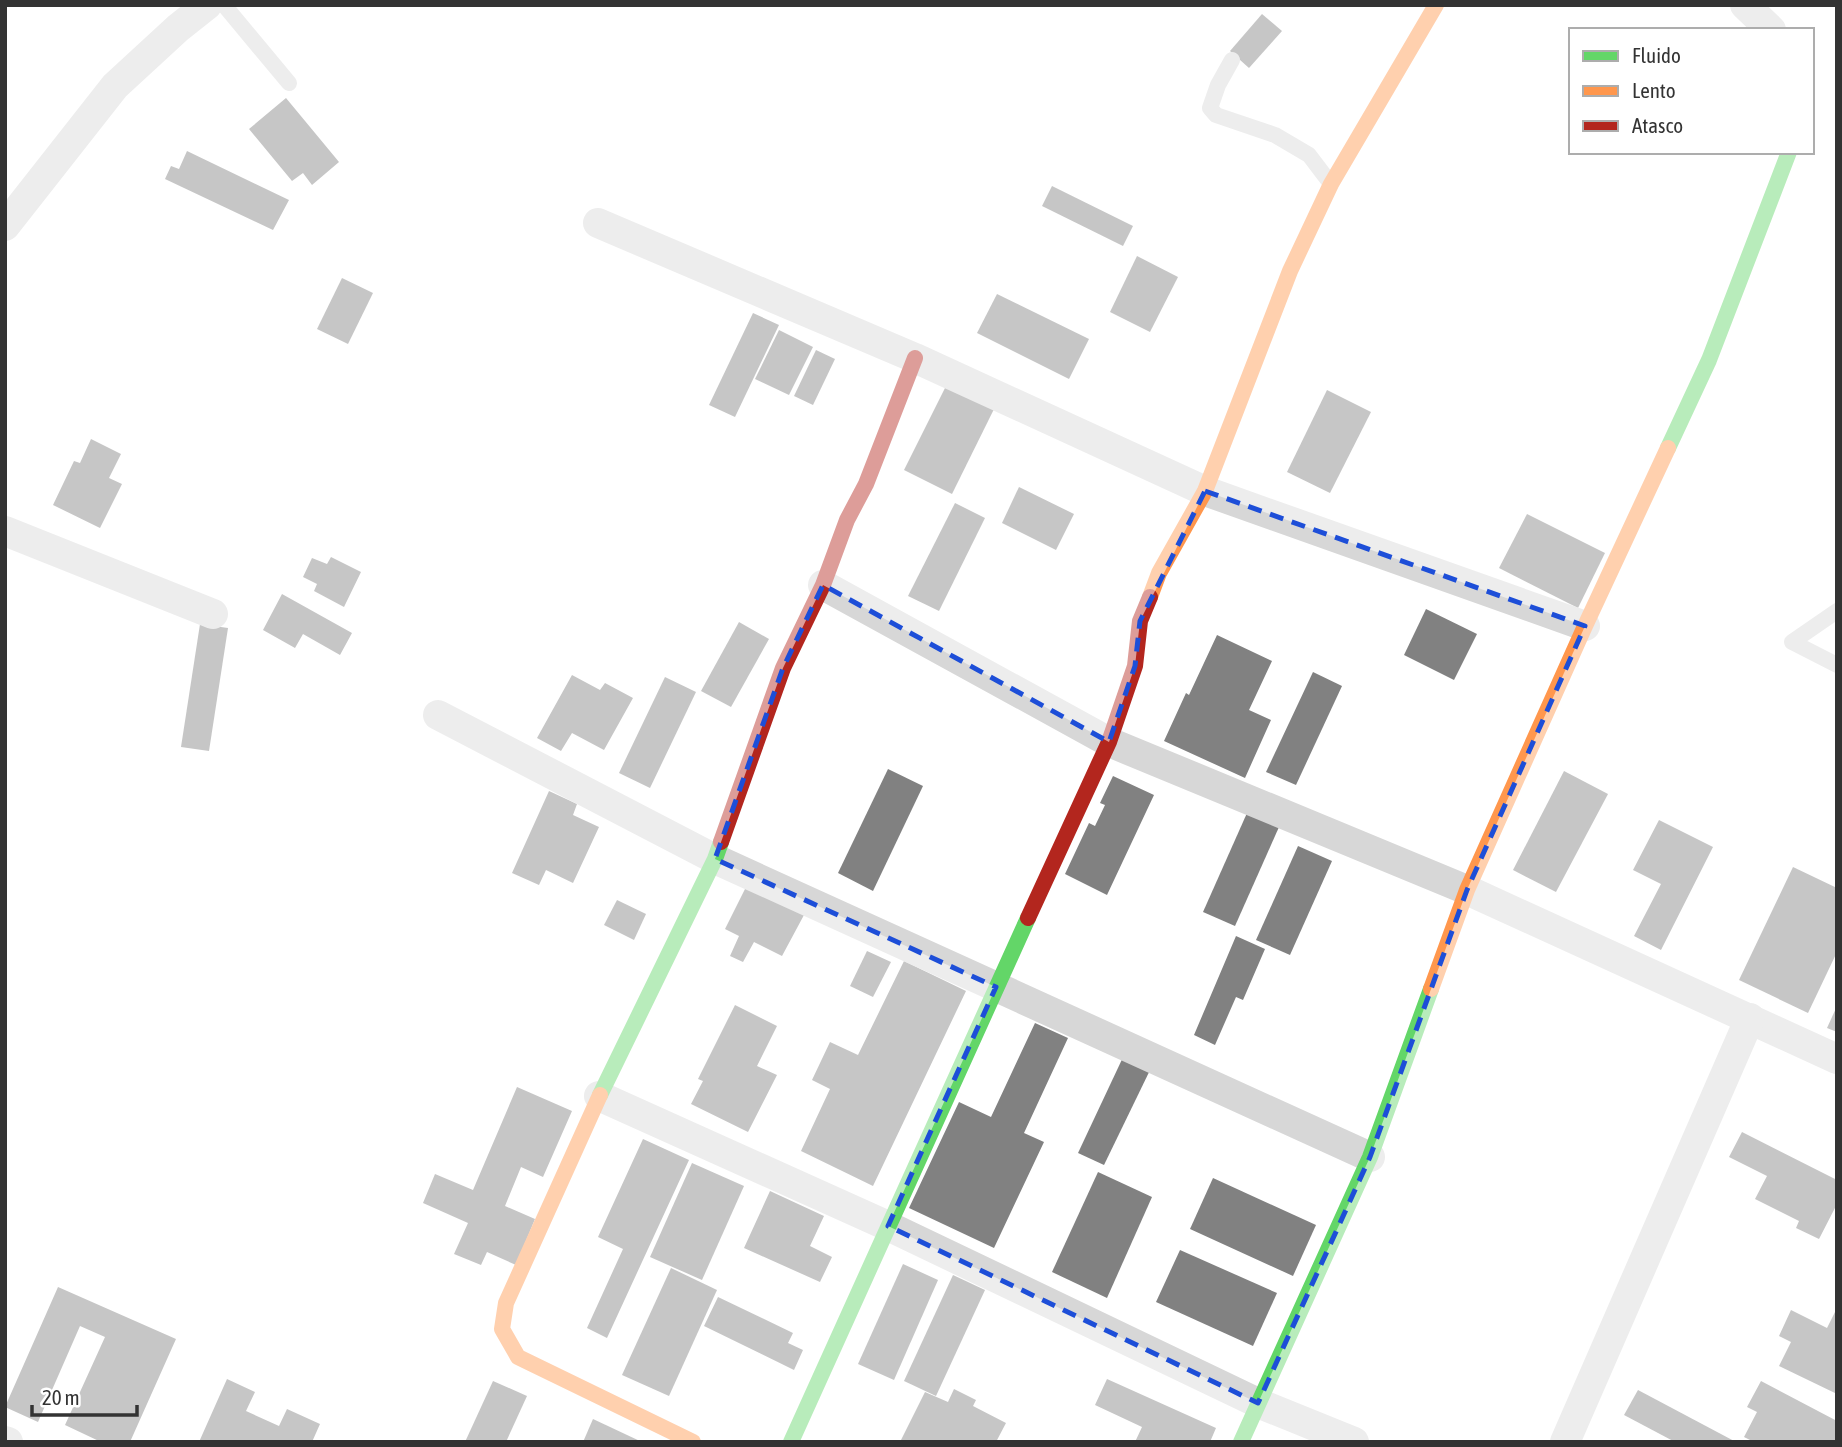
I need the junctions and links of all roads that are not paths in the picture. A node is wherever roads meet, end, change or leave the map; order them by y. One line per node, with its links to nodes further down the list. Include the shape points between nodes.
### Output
1 (207, 5): 11 (street, via 116,86)
2 (224, 5): 7 (lane)
3 (1436, 5): 9 (street)
4 (1745, 5): 5 (street)
5 (1769, 28)
6 (1233, 60): 9 (lane, via 1210,108 1216,115 1275,135 1309,155)
7 (289, 83)
8 (1789, 154): 18 (street, via 1709,360)
9 (1331, 184): 13 (street, via 1290,271)
10 (598, 223): 12 (street)
11 (5, 226)
12 (915, 358): 13 (street); 15 (street)
13 (1205, 491): 18 (street); 21 (street, via 1160,573 1140,621 1135,666)
14 (5, 531): 17 (street)
15 (822, 585): 21 (street); 22 (street, via 783,668)
16 (1837, 611): 19 (lane, via 1791,642)
17 (213, 614)
18 (1585, 626): 23 (street)
19 (1837, 665)
20 (438, 715): 22 (street)
21 (1109, 742): 23 (street); 24 (street)
22 (715, 859): 24 (street); 27 (street)
23 (1467, 890): 25 (street); 28 (street)
24 (996, 987): 28 (street); 29 (street)
25 (1750, 1018): 26 (street); 35 (street)
26 (1837, 1059)
27 (599, 1096): 29 (street); 31 (street, via 506,1303 502,1329 518,1357)
28 (1370, 1157): 30 (street)
29 (888, 1226): 30 (street); 32 (street)
30 (1258, 1403): 33 (street); 34 (street)
31 (693, 1442)
32 (791, 1442)
33 (1241, 1442)
34 (1354, 1442)
35 (1565, 1442)

